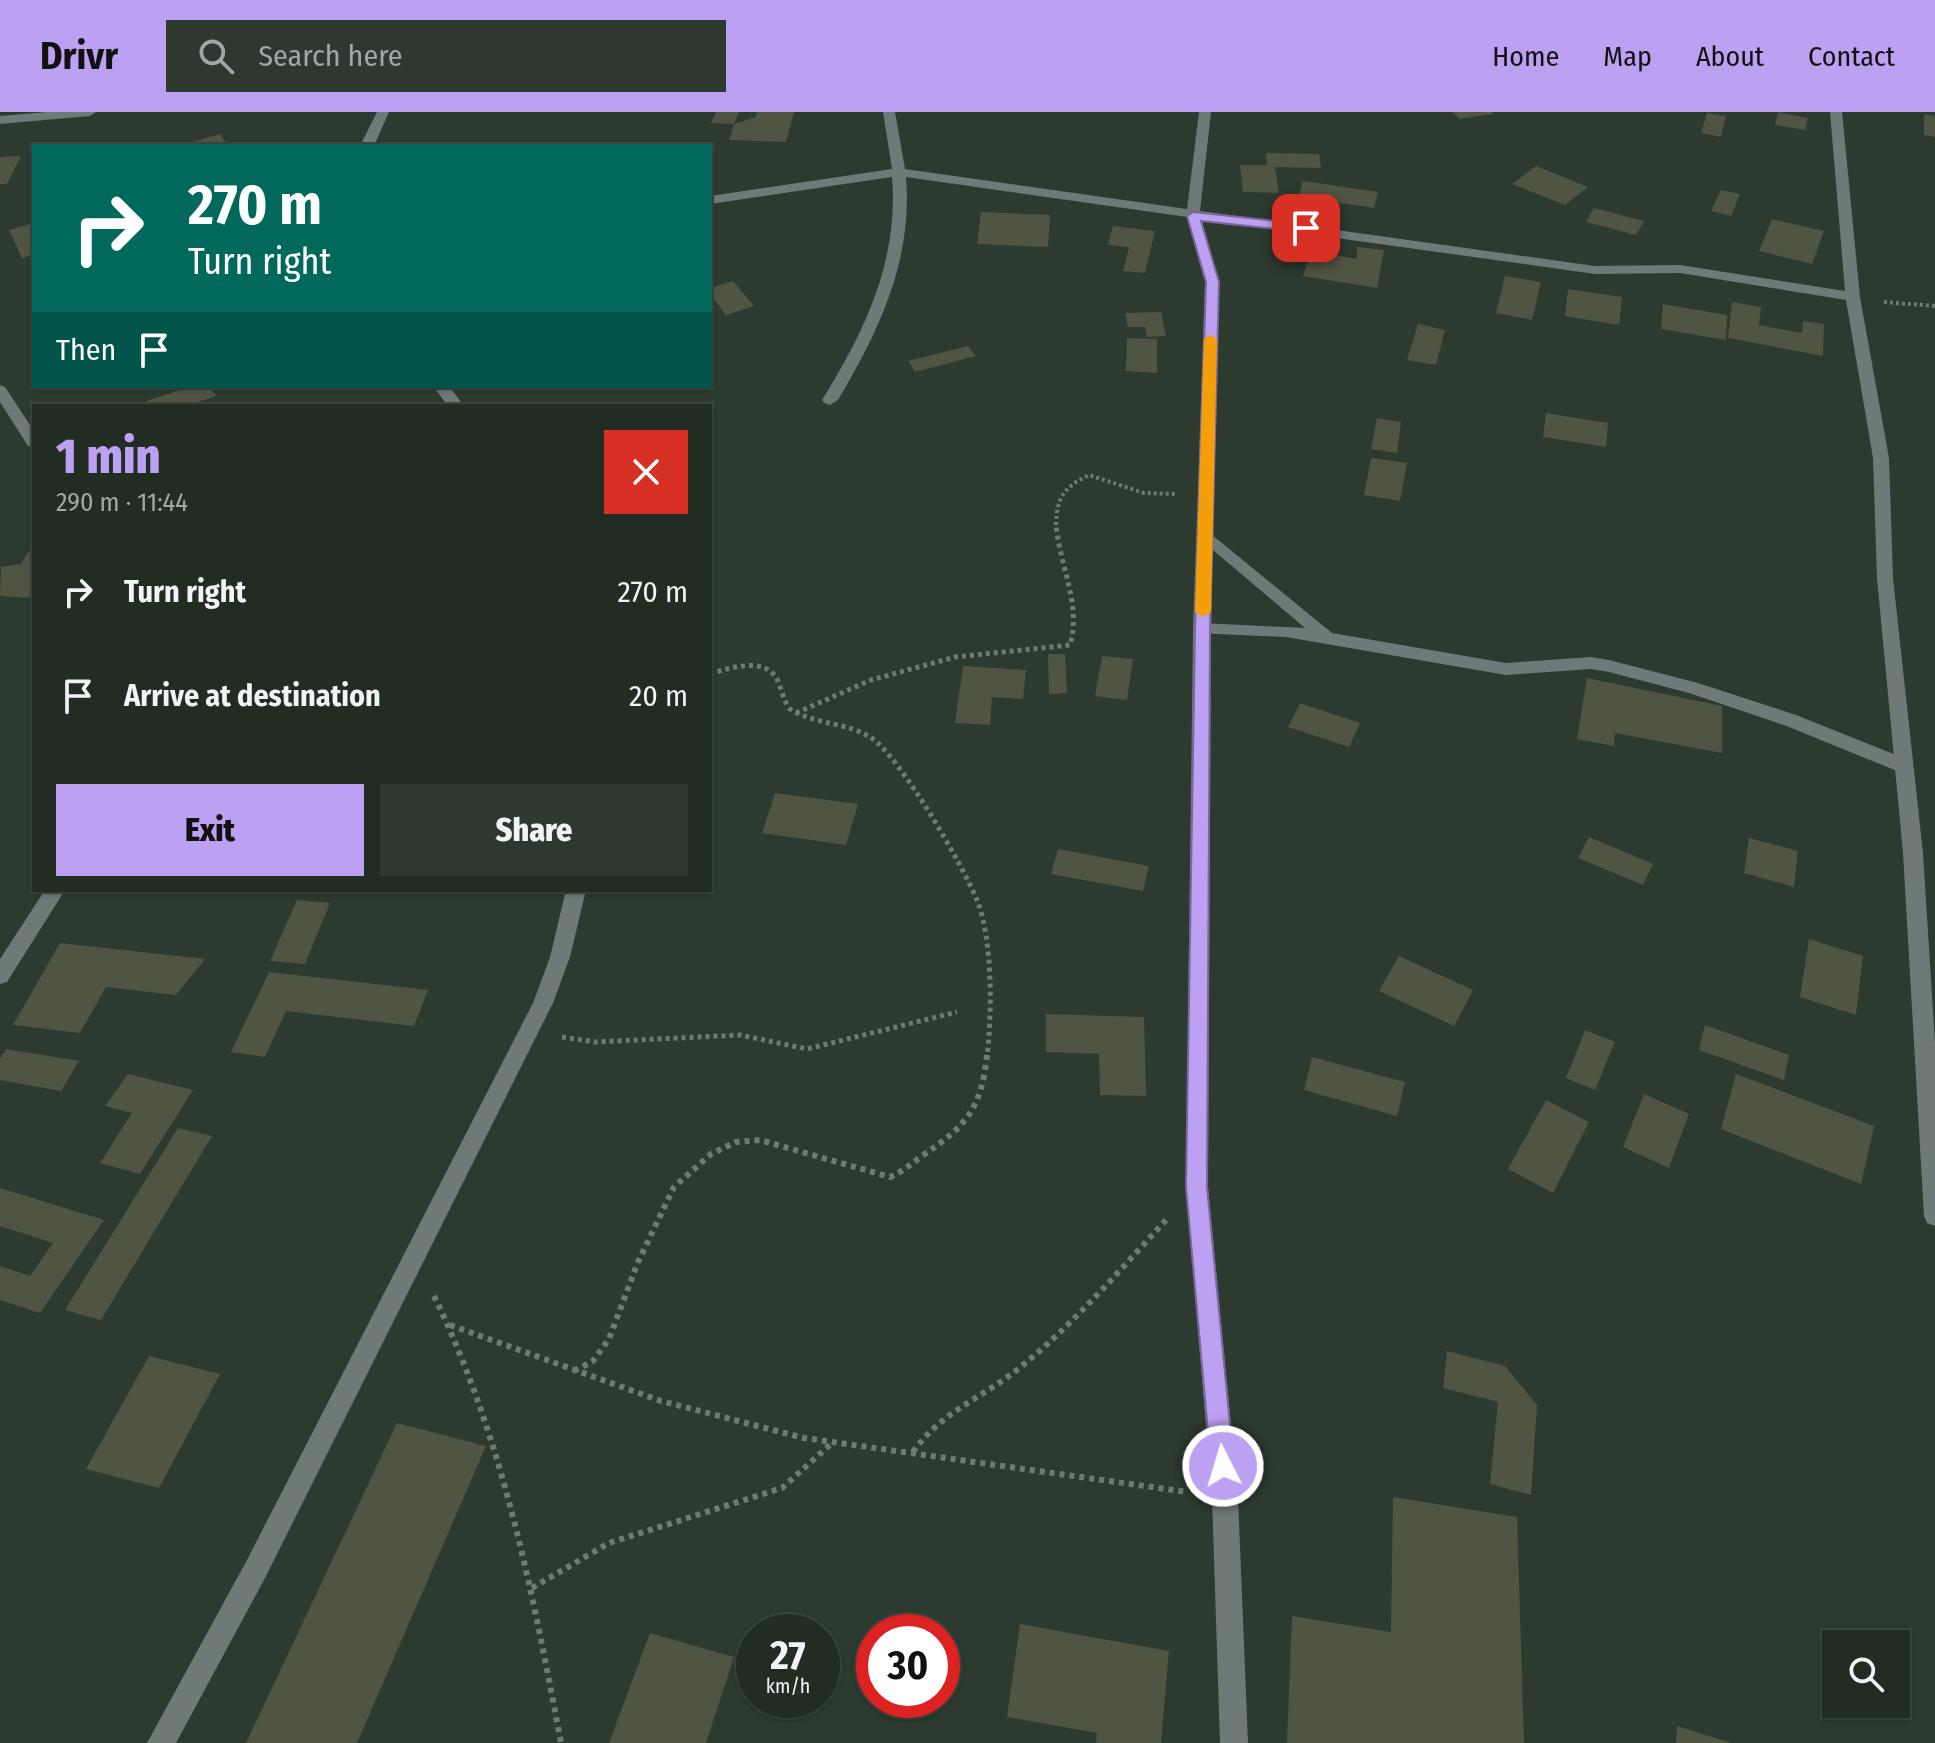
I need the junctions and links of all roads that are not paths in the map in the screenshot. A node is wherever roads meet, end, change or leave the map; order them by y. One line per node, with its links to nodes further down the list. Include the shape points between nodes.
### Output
1 (90, 112): 6 (street)
2 (383, 112): 7 (street)
3 (889, 112): 8 (street)
4 (1205, 112): 10 (street)
5 (1836, 112): 11 (street)
6 (0, 120)
7 (368, 144)
8 (898, 172): 9 (street); 10 (street); 13 (street, via 901,224 895,266 865,342)
9 (712, 200)
10 (1193, 216): 11 (street, via 1595,270 1721,273); 16 (street, via 1212,282)
11 (1853, 297): 19 (street, via 1881,458 1885,578)
12 (0, 390): 14 (street)
13 (830, 400)
14 (7, 414): 15 (street)
15 (32, 441)
16 (1206, 535): 17 (street); 18 (street)
17 (1202, 629): 18 (street); 25 (street, via 1197,1187 1225,1497)
18 (1325, 636): 19 (street, via 1506,669 1609,666 1790,720)
19 (1904, 766): 23 (street)
20 (54, 892): 22 (street)
21 (576, 892): 24 (street, via 560,957 531,1027 256,1569)
22 (0, 976)
23 (1935, 1216)
24 (161, 1743)
25 (1234, 1743)

